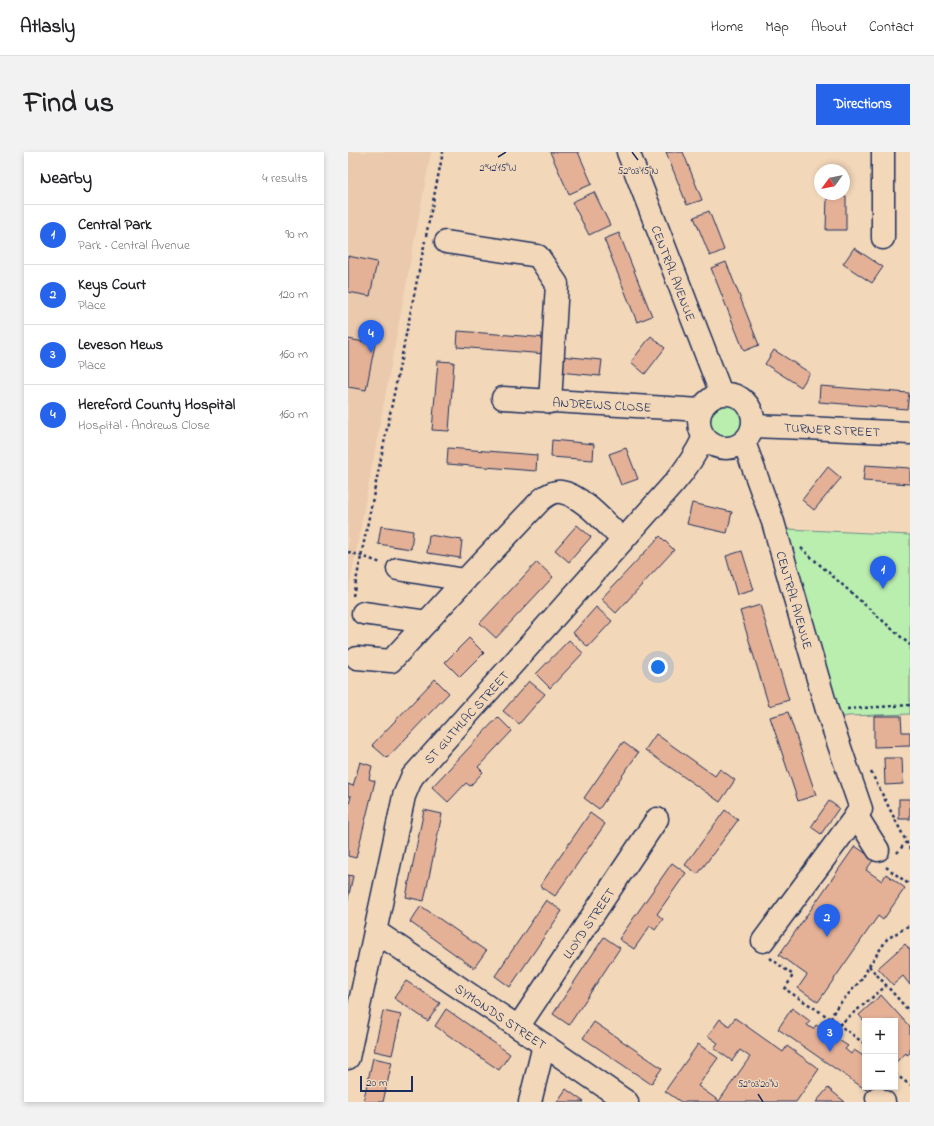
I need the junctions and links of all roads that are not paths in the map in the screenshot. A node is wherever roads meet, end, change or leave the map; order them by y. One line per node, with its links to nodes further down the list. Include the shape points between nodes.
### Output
1 (628, 152): 5 (street, CENTRAL AVENUE)
2 (883, 152): 3 (street)
3 (883, 238)
4 (446, 242): 7 (street, via 538,256 557,284)
5 (721, 394): 8 (street, via 706,402); 10 (street, via 730,393 738,396 751,408 754,417)
6 (503, 398): 7 (street, ANDREWS CLOSE)
7 (550, 402): 8 (street, ANDREWS CLOSE)
8 (701, 410): 11 (street, via 699,424)
9 (910, 433): 10 (street, TURNER STREET, via 807,428)
10 (748, 434): 11 (street, via 736,446 728,448 719,447); 18 (street, CENTRAL AVENUE, via 827,710 861,809)
11 (704, 437): 12 (street, ST GUTHLAC STREET, via 686,469)
12 (623, 540): 14 (street, via 581,501 560,492 550,493); 21 (street, ST GUTHLAC STREET, via 412,778 404,796)
13 (398, 569): 14 (street)
14 (466, 580): 16 (street)
15 (358, 606): 16 (street)
16 (427, 622): 17 (street, via 390,661)
17 (358, 658)
18 (856, 815): 20 (street); 22 (street)
19 (657, 820): 23 (street, LLOYD STREET)
20 (887, 856)
21 (374, 931): 23 (street, SYMONDS STREET); 25 (street, ST GUTHLAC STREET)
22 (763, 941)
23 (518, 1027): 24 (street, SYMONDS STREET)
24 (544, 1045): 26 (street); 27 (street, SYMONDS STREET)
25 (348, 1058)
26 (530, 1102)
27 (627, 1102)

